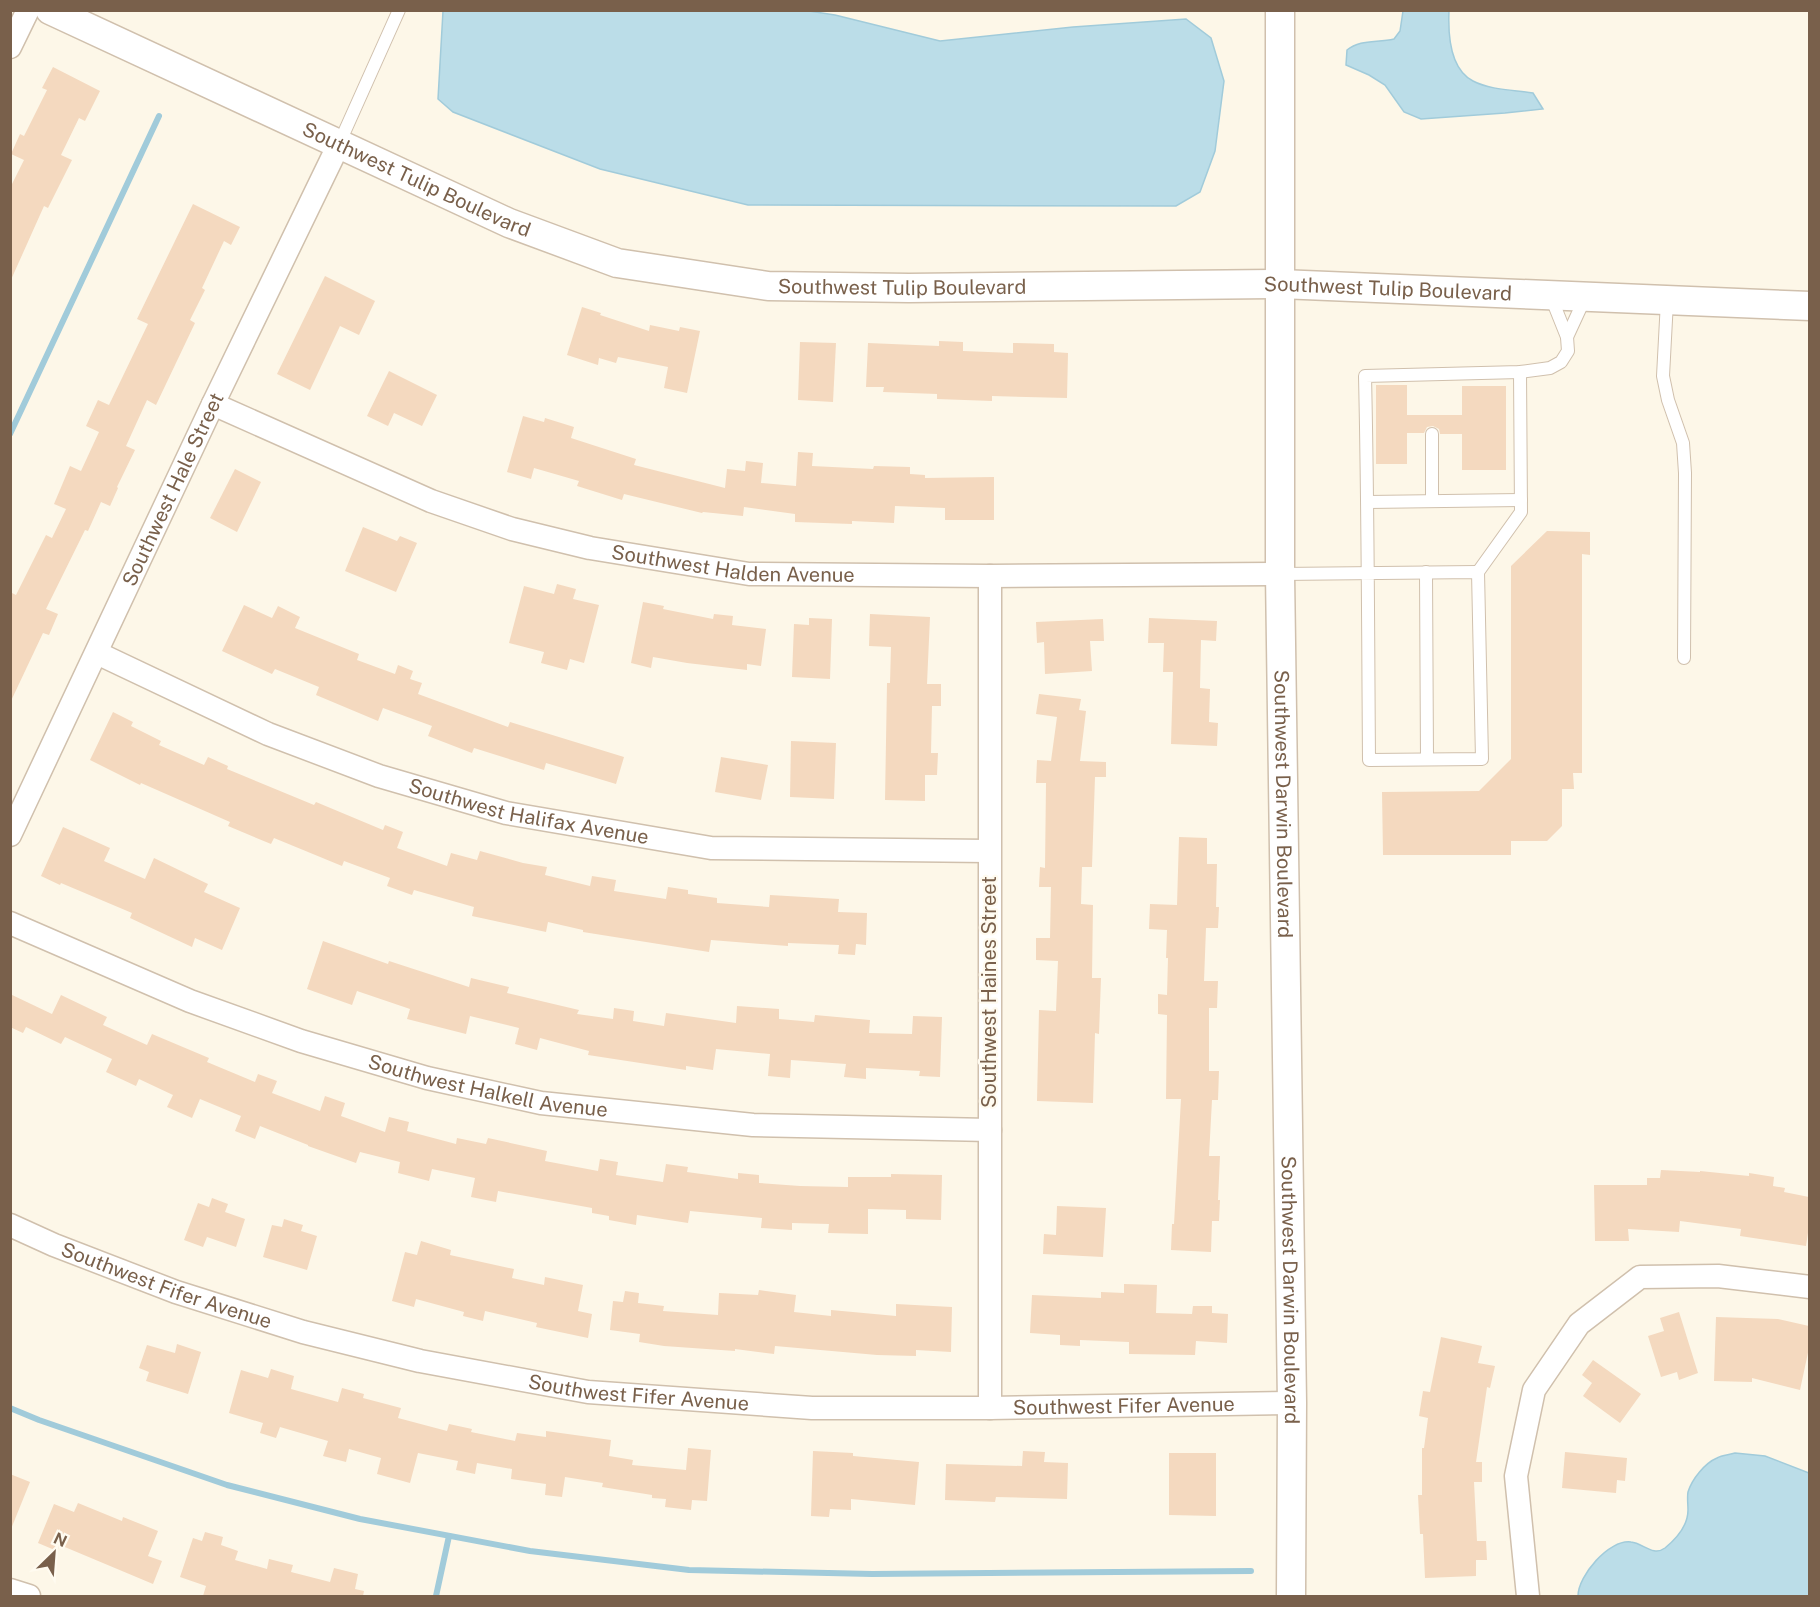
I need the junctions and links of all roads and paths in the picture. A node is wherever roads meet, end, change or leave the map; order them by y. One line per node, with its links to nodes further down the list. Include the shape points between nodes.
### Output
1 (28, 10): 5 (street)
2 (50, 10): 6 (street, Southwest Tulip Boulevard)
3 (399, 10): 6 (lane)
4 (1280, 10): 7 (street, Southwest Darwin Boulevard)
5 (10, 47)
6 (339, 144): 7 (street, Southwest Tulip Boulevard, via 509,223 617,263 768,286); 14 (street, Southwest Hale Street)
7 (1281, 284): 8 (street, Southwest Tulip Boulevard); 22 (street, Southwest Darwin Boulevard)
8 (1551, 296): 9 (street, Southwest Tulip Boulevard); 12 (lane)
9 (1586, 297): 10 (street, Southwest Tulip Boulevard); 12 (lane)
10 (1667, 300): 11 (street, Southwest Tulip Boulevard); 25 (lane, via 1663,375 1683,443 1685,473)
11 (1809, 306)
12 (1567, 337): 13 (lane, via 1568,351 1561,362 1550,368)
13 (1520, 372): 16 (lane); 17 (lane, via 1365,376)
14 (213, 404): 23 (street, Southwest Halden Avenue, via 431,501 512,529 590,548 749,574); 24 (street, Southwest Hale Street)
15 (1432, 434): 18 (lane)
16 (1521, 500): 18 (lane); 21 (lane, via 1521,512)
17 (1368, 501): 18 (lane); 19 (lane)
18 (1432, 501)
19 (1368, 572): 20 (lane); 22 (lane); 26 (lane, via 1369,760)
20 (1426, 572): 21 (lane); 26 (lane)
21 (1478, 572): 26 (lane, via 1482,759)
22 (1280, 574): 23 (street, Southwest Halden Avenue); 33 (street, Southwest Darwin Boulevard)
23 (990, 576): 28 (street, Southwest Haines Street)
24 (97, 653): 27 (street, Southwest Hale Street); 28 (street, Southwest Halifax Avenue, via 267,734 380,776 506,813 711,848)
25 (1684, 657)
26 (1427, 759)
27 (10, 835)
28 (988, 851): 30 (street, Southwest Haines Street)
29 (10, 923): 30 (street, Southwest Halkell Avenue, via 190,1001 301,1041 427,1078 541,1103 753,1125)
30 (990, 1130): 34 (street, Southwest Haines Street)
31 (10, 1225): 34 (street, Southwest Fifer Avenue, via 176,1292 303,1332 499,1376 588,1392 800,1407)
32 (1809, 1287): 38 (street, via 1718,1276 1640,1277 1579,1324 1534,1390 1516,1476)
33 (1292, 1403): 34 (street, Southwest Fifer Avenue); 37 (street, Southwest Darwin Boulevard)
34 (990, 1408)
35 (10, 1590): 36 (street)
36 (28, 1596)
37 (1291, 1596)
38 (1528, 1596)

